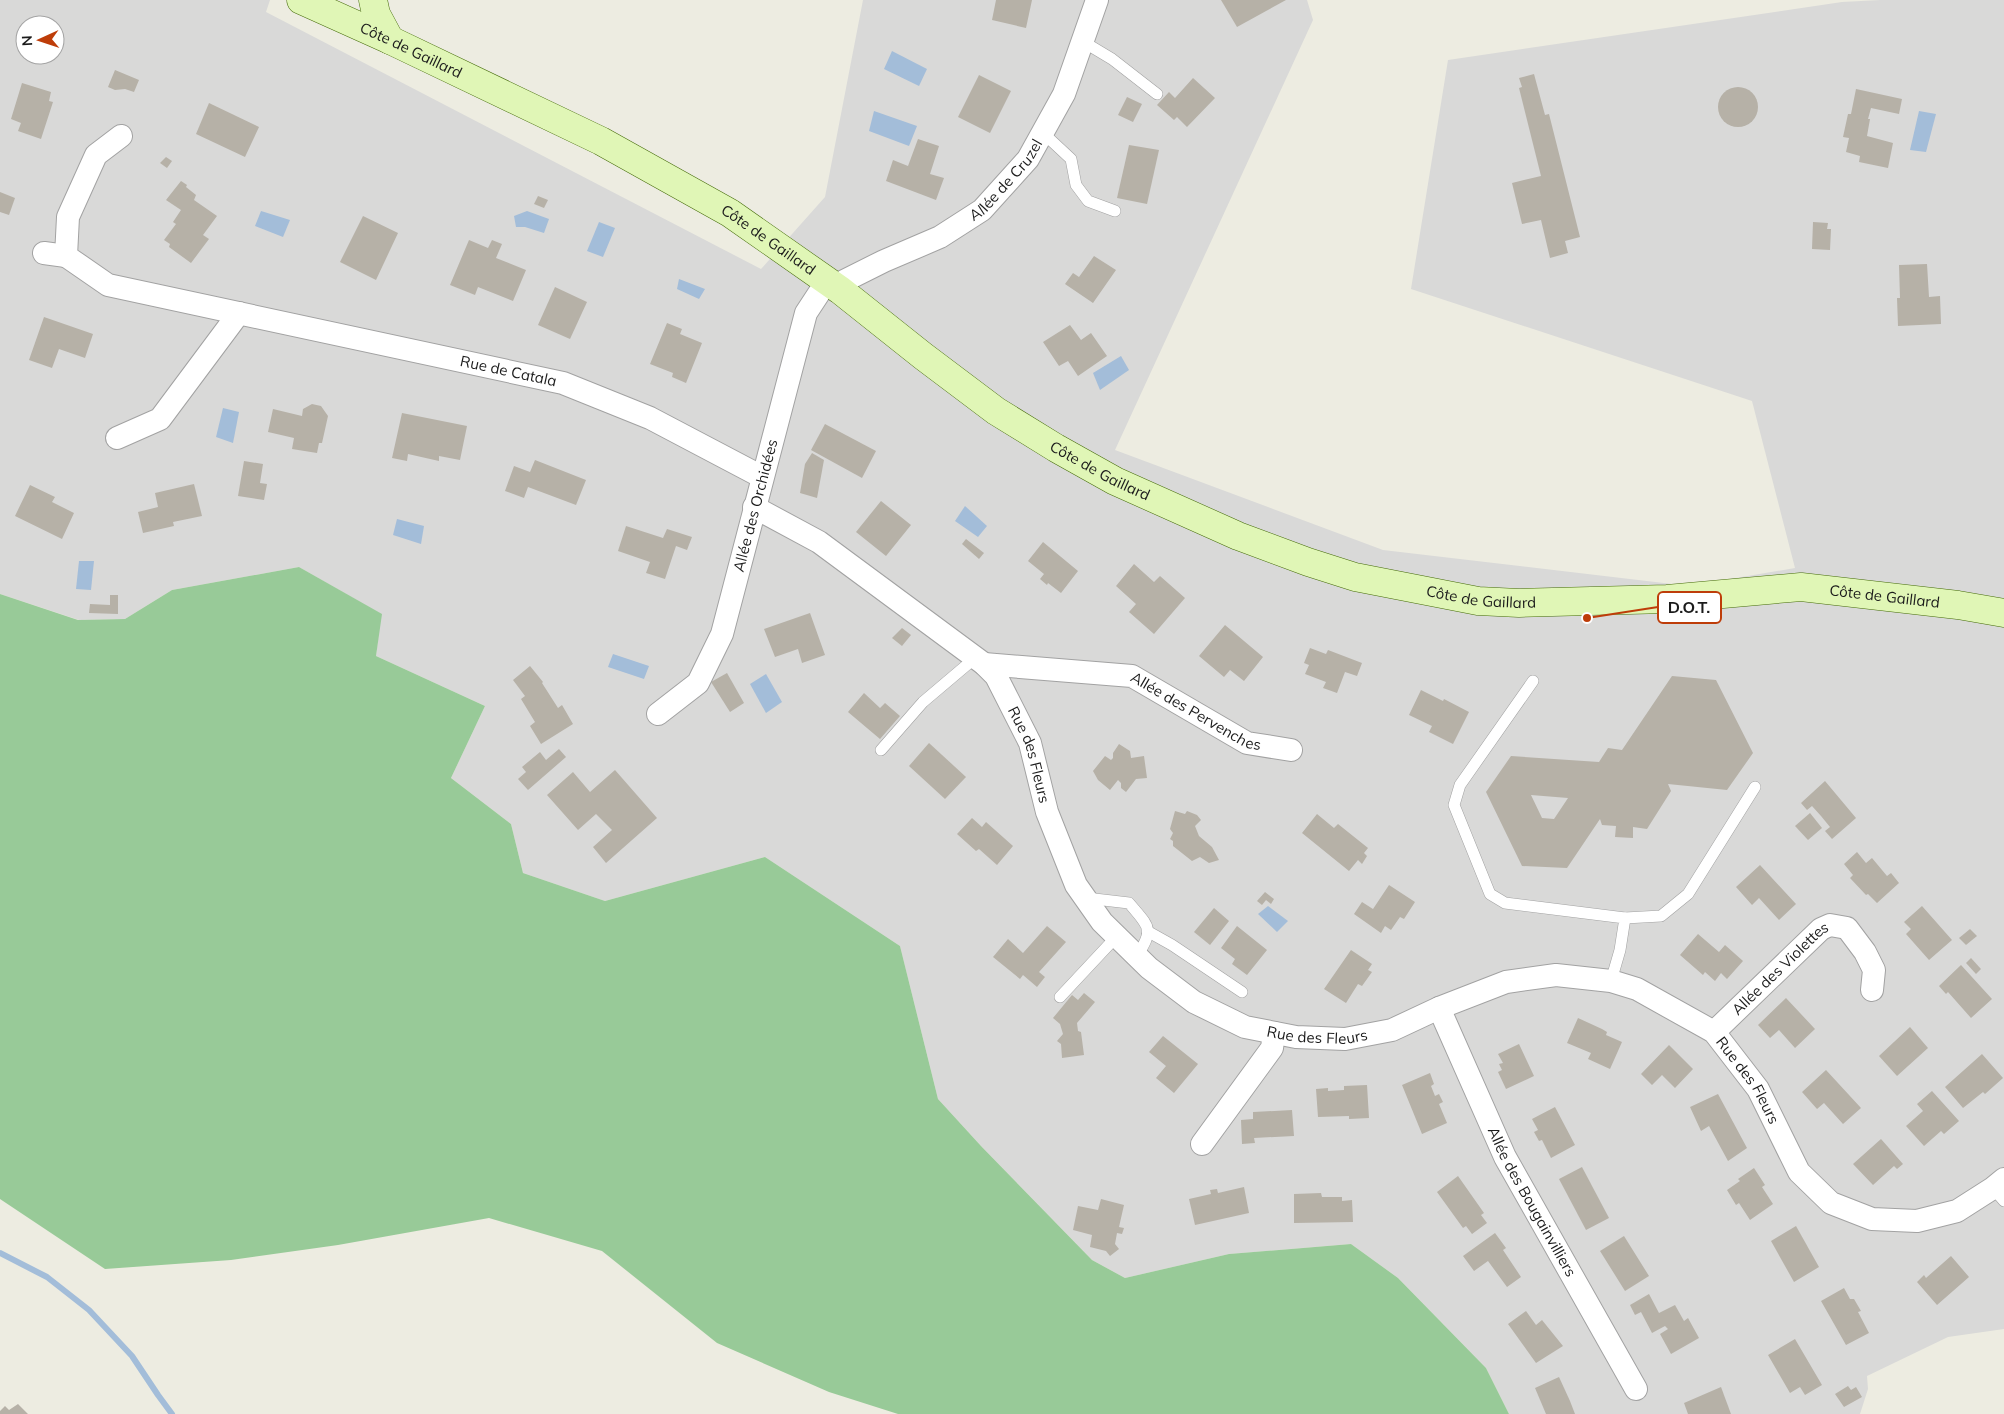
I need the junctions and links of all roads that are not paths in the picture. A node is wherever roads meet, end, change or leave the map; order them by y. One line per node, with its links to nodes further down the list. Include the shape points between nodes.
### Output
1 (301, 0): 5 (street, Côte de Gaillard)
2 (338, 0): 5 (street)
3 (374, 0): 5 (street, via 376,14)
4 (1097, 0): 6 (street, Allée de Cruzel)
5 (390, 40): 13 (street, Côte de Gaillard, via 601,141 730,213)
6 (1082, 41): 7 (lane, via 1112,59); 8 (street, Allée de Cruzel, via 1064,94)
7 (1157, 94)
8 (1042, 132): 10 (lane, via 1071,159 1076,185 1088,201); 13 (street, Allée de Cruzel, via 1028,159 982,210 940,237)
9 (121, 136): 12 (street, via 96,155 68,217)
10 (1115, 211)
11 (44, 253): 12 (street)
12 (66, 256): 14 (street, Rue de Catala, via 108,284)
13 (831, 284): 16 (street, Allée des Orchidées, via 806,312); 18 (street, Côte de Gaillard, via 996,411 1064,453 1115,481 1238,536 1356,577 1478,601 1667,599 1801,587)
14 (239, 313): 15 (street, via 160,420); 16 (street, Rue de Catala, via 563,383 650,418)
15 (117, 438)
16 (762, 477): 17 (street, Allée des Orchidées)
17 (754, 507): 19 (street, Rue des Fleurs, via 819,542); 21 (street, Allée des Orchidées, via 722,634 698,683)
18 (2004, 613)
19 (980, 661): 22 (lane, via 923,702); 23 (street, Allée des Pervenches, via 1132,676 1247,743); 25 (street, Rue des Fleurs, via 996,676 1030,743 1047,812 1076,885)
20 (1532, 681): 26 (lane, via 1460,785 1454,805 1490,894 1505,903)
21 (658, 714)
22 (881, 750)
23 (1291, 750)
24 (1754, 787): 26 (lane, via 1688,894 1661,916)
25 (1085, 898): 27 (lane, via 1129,903 1147,924); 28 (street, Rue des Fleurs)
26 (1625, 918): 30 (lane)
27 (1147, 931): 29 (lane, via 1148,939); 32 (lane)
28 (1117, 936): 29 (street, Rue des Fleurs); 33 (lane)
29 (1137, 956): 36 (street, Rue des Fleurs, via 1194,1002 1246,1027)
30 (1611, 980): 34 (street, Rue des Fleurs, via 1556,974 1506,982); 35 (street, Rue des Fleurs, via 1637,989)
31 (1872, 990): 35 (street, Allée des Violettes, via 1874,970 1865,952 1846,928 1830,925 1821,929)
32 (1242, 992)
33 (1060, 997)
34 (1439, 1008): 36 (street, Rue des Fleurs, via 1392,1030 1345,1039); 39 (street, Allée des Bougainvilliers, via 1505,1157)
35 (1714, 1032): 38 (street, Rue des Fleurs, via 1758,1089 1799,1172 1831,1204 1872,1219 1917,1221 1957,1211)
36 (1274, 1033): 37 (street, via 1272,1048)
37 (1202, 1144)
38 (2000, 1189)
39 (1636, 1389)

